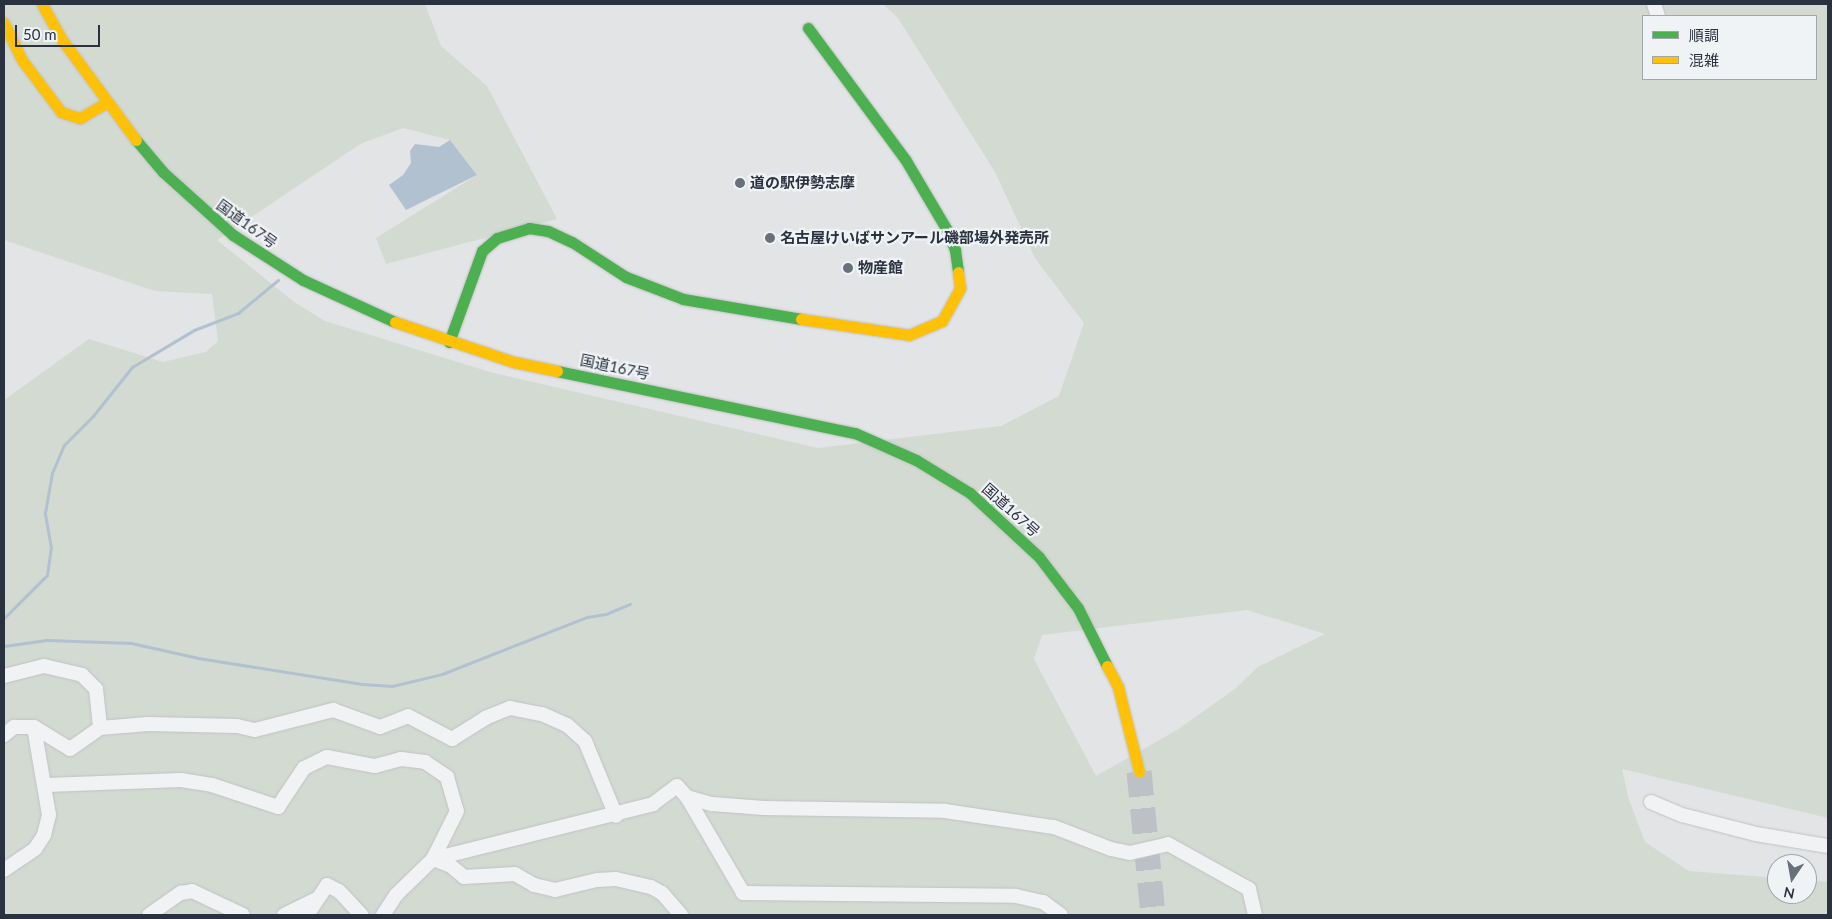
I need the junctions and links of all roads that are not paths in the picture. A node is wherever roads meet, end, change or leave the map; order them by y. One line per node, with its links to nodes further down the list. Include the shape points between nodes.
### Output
1 (42, 4): 4 (main road, 国道167号, via 60,37)
2 (4, 23): 4 (main road, via 22,60 61,112 80,118)
3 (808, 28): 5 (main road, via 905,160 946,230 955,250 960,288 942,321 909,335 892,335 683,299 626,277 572,242 548,231 529,228 497,238 482,251)
4 (106, 104): 5 (main road, 国道167号, via 163,172 233,235 303,280 379,317)
5 (449, 342): 10 (main road, 国道167号, via 514,362 821,424 887,446 970,492 1017,533 1078,608 1118,687)
6 (4, 676): 8 (street, via 44,666 82,675 96,689)
7 (34, 727): 8 (street, via 70,749); 9 (street, via 14,727); 11 (street)
8 (100, 728): 14 (street, via 177,725 237,726 255,730 333,710 380,727 408,716 452,739 485,718 510,708 542,714 567,725 585,741)
9 (4, 735)
10 (1139, 771)
11 (46, 785): 16 (street, via 181,780 212,785 278,807 304,768 327,757 375,766 401,759 425,762 448,777 457,811); 17 (street, via 49,815 44,835 35,849)
12 (687, 797): 14 (street, via 674,786 653,804); 26 (street, via 743,893 1016,896 1043,902); 27 (street, via 712,804 764,808 946,811 1054,827 1110,849 1130,853 1168,844 1249,889)
13 (1651, 802): 15 (street, via 1682,815 1756,834)
14 (616, 816): 16 (street)
15 (1828, 846)
16 (433, 859): 24 (street, via 396,895); 25 (street, via 451,866 464,877 515,874 534,885 555,890 616,879 651,887 662,893)
17 (4, 870)
18 (315, 900): 21 (street); 22 (street); 23 (street, via 327,884 339,891)
19 (149, 915): 20 (street, via 158,906 192,890)
20 (243, 915)
21 (284, 915)
22 (307, 915)
23 (361, 915)
24 (383, 915)
25 (681, 915)
26 (1061, 915)
27 (1255, 915)

